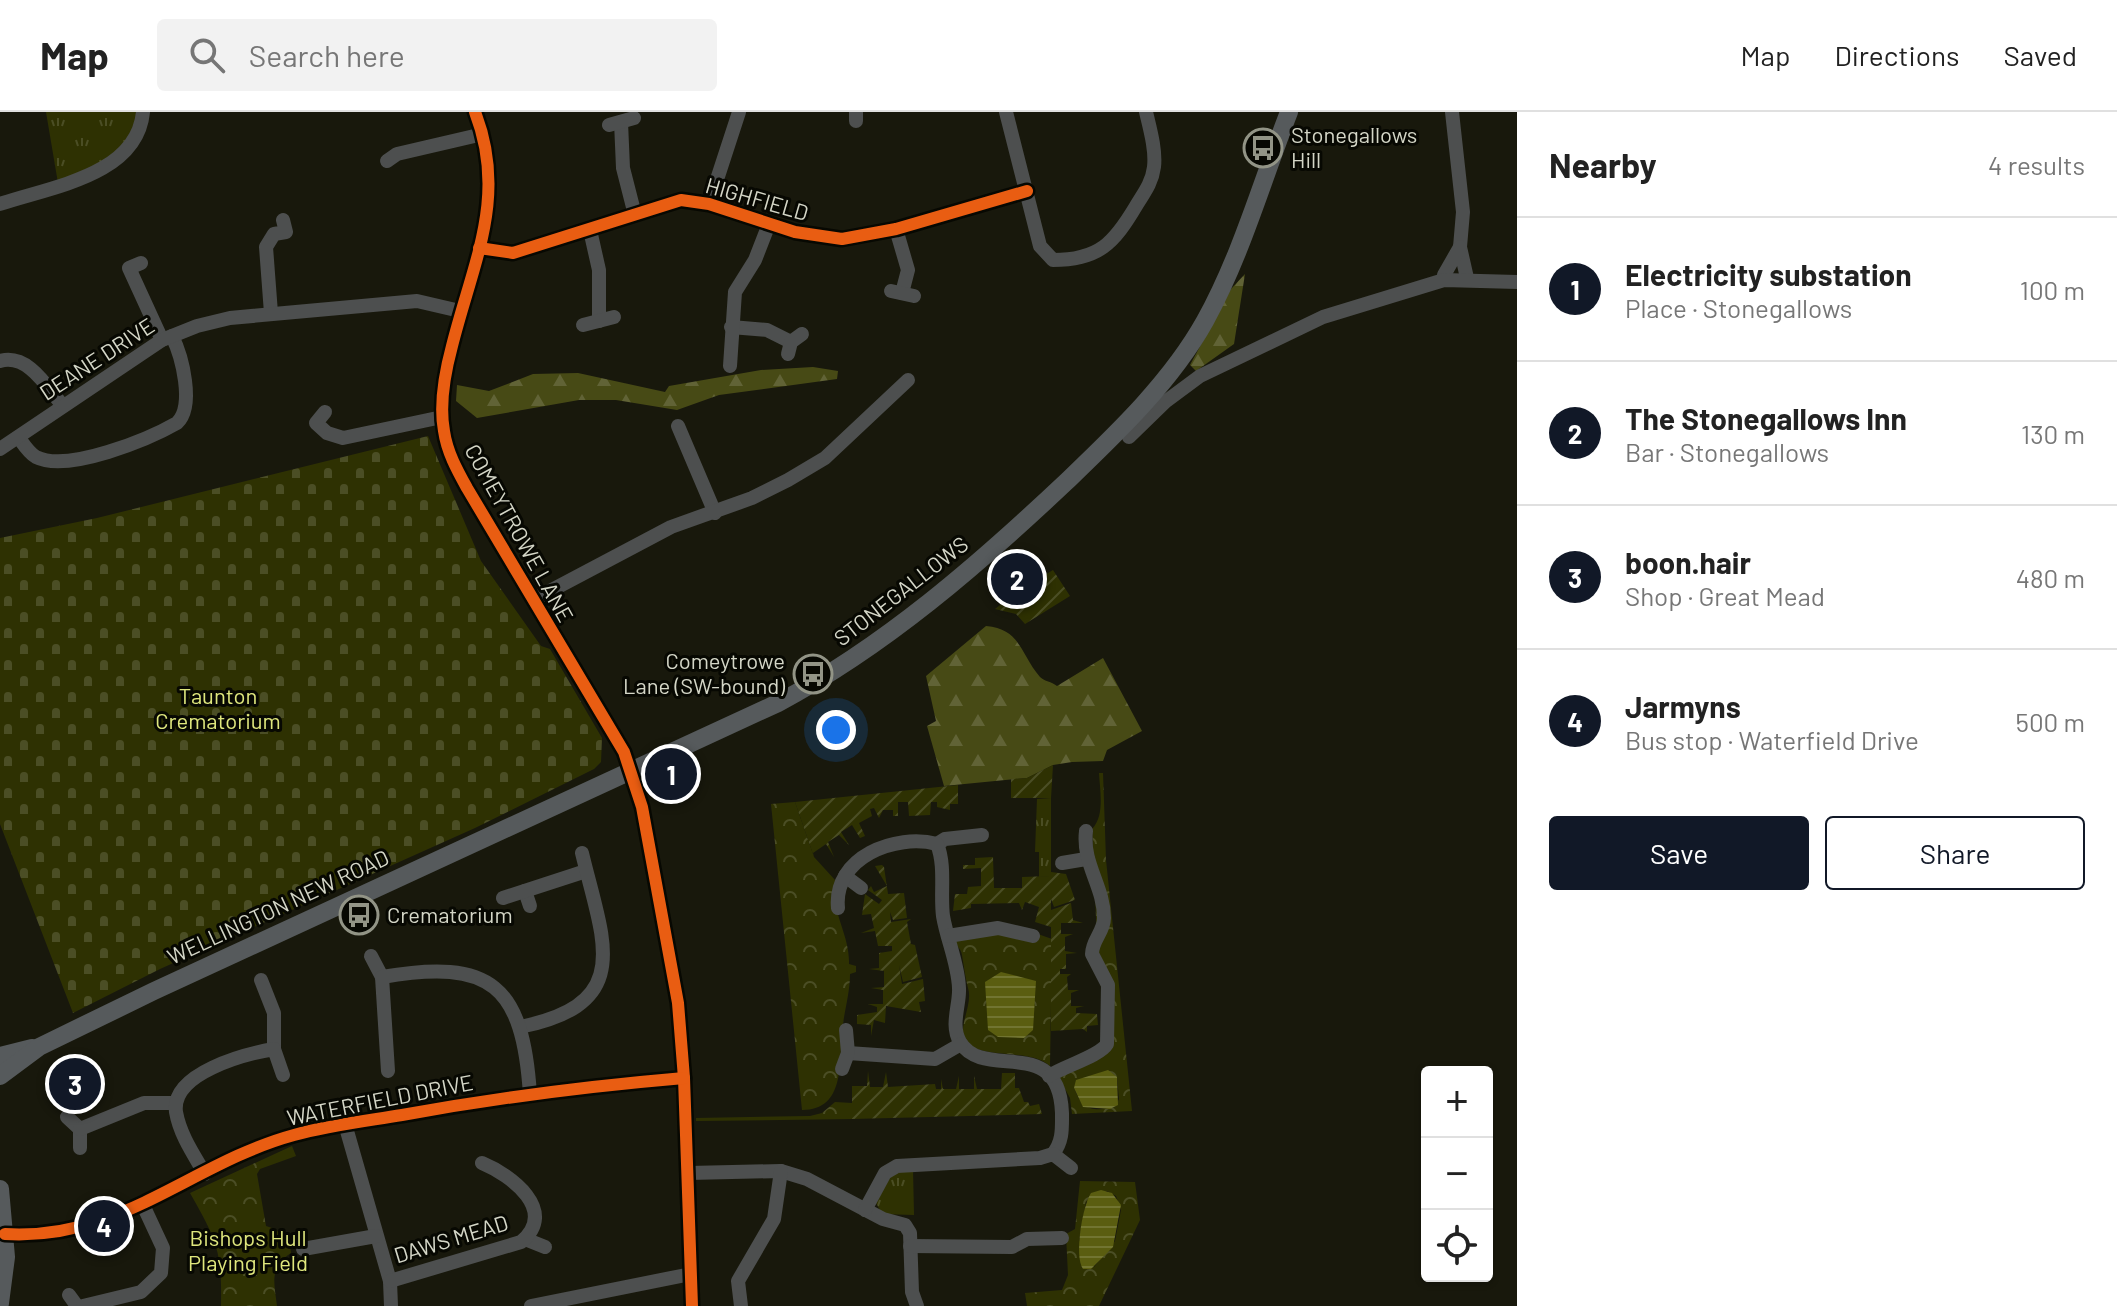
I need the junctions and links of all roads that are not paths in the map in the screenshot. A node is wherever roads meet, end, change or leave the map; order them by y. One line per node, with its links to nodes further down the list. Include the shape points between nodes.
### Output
1 (143, 112): 12 (street, via 140,131 112,163)
2 (475, 112): 9 (street, COMEYTROWE LANE)
3 (739, 112): 13 (street)
4 (1006, 112): 11 (street)
5 (1146, 112): 11 (street, via 1154,164 1150,184 1106,247 1053,260 1040,246)
6 (1289, 112): 37 (main road, STONEGALLOWS, via 1225,279)
7 (1452, 112): 19 (street, via 1463,212)
8 (621, 122): 14 (street, via 623,168)
9 (483, 134): 10 (street); 20 (street, COMEYTROWE LANE, via 491,178)
10 (395, 160)
11 (1027, 191): 16 (street, HIGHFIELD)
12 (0, 204)
13 (709, 204): 14 (street, HIGHFIELD, via 681,200); 15 (street, HIGHFIELD)
14 (635, 215): 17 (street, HIGHFIELD)
15 (769, 224): 16 (street, HIGHFIELD, via 842,239); 31 (street, via 735,292)
16 (896, 229): 25 (street, via 908,270)
17 (590, 230): 20 (street, HIGHFIELD, via 513,253); 29 (street, via 599,270)
18 (286, 232): 27 (street, via 274,234 266,247)
19 (1460, 247): 22 (street); 23 (street)
20 (479, 248): 26 (street, COMEYTROWE LANE)
21 (129, 268): 32 (street)
22 (1467, 278): 23 (street, STONEGALLOWS); 24 (street, STONEGALLOWS)
23 (1444, 280): 37 (street, STONEGALLOWS, via 1323,317)
24 (1517, 282)
25 (902, 293)
26 (460, 311): 27 (street, DEANE DRIVE, via 417,301); 40 (street, COMEYTROWE LANE, via 446,369)
27 (271, 313): 32 (street, DEANE DRIVE, via 230,318)
28 (614, 317): 29 (street)
29 (599, 321): 30 (street)
30 (583, 325)
31 (731, 327): 33 (street, via 767,330); 35 (street)
32 (167, 338): 38 (street, DEANE DRIVE); 43 (street, via 178,349 185,404 177,423 124,448 90,456 45,459)
33 (794, 343)
34 (0, 361): 38 (street, via 24,363)
35 (730, 366)
36 (908, 380): 45 (street, via 884,393 825,458)
37 (1166, 391): 42 (street, STONEGALLOWS); 47 (main road, STONEGALLOWS, via 1002,542 854,659 778,703)
38 (63, 406): 43 (street, DEANE DRIVE)
39 (316, 416): 40 (street, via 327,433 343,438)
40 (442, 417): 46 (street, COMEYTROWE LANE, via 450,456)
41 (686, 432): 45 (street)
42 (1129, 437)
43 (19, 438): 44 (street, DEANE DRIVE)
44 (0, 449)
45 (715, 513): 46 (street, via 671,527)
46 (533, 600): 47 (street, COMEYTROWE LANE, via 624,752)
47 (628, 769): 48 (main road, STONEGALLOWS); 81 (street, COMEYTROWE LANE, via 642,807 670,950)
48 (537, 813): 70 (main road, WELLINGTON NEW ROAD)
49 (1086, 831): 53 (street)
50 (982, 835): 51 (street)
51 (937, 844): 56 (street, via 880,847); 62 (street)
52 (582, 853): 55 (street)
53 (1086, 859): 54 (street); 80 (street, via 1104,918 1091,950 1108,985 1107,1044 1100,1053)
54 (1062, 863)
55 (586, 871): 58 (street); 67 (street, via 601,936 601,973 595,991 574,1010)
56 (845, 876): 57 (street); 61 (street)
57 (861, 888)
58 (525, 891): 59 (street); 60 (street)
59 (503, 898)
60 (530, 906)
61 (838, 908)
62 (948, 936): 63 (street, via 998,928); 69 (street, via 959,987 955,1026)
63 (1033, 936)
64 (371, 956): 65 (street)
65 (382, 977): 67 (street, via 462,971 502,994); 74 (street)
66 (261, 980): 71 (street, via 265,1008 276,1027)
67 (520, 1027): 82 (street)
68 (846, 1030): 73 (street)
69 (961, 1044): 73 (street, via 935,1059); 80 (street, via 981,1057 1031,1063)
70 (39, 1047): 75 (main road, WELLINGTON NEW ROAD); 79 (main road, WELLINGTON NEW ROAD)
71 (274, 1049): 78 (street); 83 (street, via 198,1075 187,1082)
72 (403, 1052): 74 (street)
73 (848, 1053): 76 (street)
74 (386, 1054): 77 (street)
75 (0, 1056)
76 (842, 1069)
77 (388, 1071)
78 (283, 1075)
79 (0, 1076)
80 (1049, 1076): 88 (street, via 1060,1097 1062,1122 1062,1138)
81 (684, 1078): 82 (street, WATERFIELD DRIVE); 93 (street, COMEYTROWE LANE)
82 (530, 1095): 85 (street, WATERFIELD DRIVE)
83 (176, 1103): 86 (street, via 144,1103); 94 (street, via 186,1142)
84 (67, 1117): 86 (street)
85 (345, 1124): 94 (street, WATERFIELD DRIVE, via 271,1142); 101 (street)
86 (80, 1129): 87 (street)
87 (80, 1148)
88 (1053, 1154): 90 (street); 98 (street, via 893,1166)
89 (482, 1163): 91 (street, DAWS MEAD)
90 (1071, 1168)
91 (498, 1169): 95 (street, DAWS MEAD); 103 (street, DAWS MEAD, via 530,1198 534,1217)
92 (781, 1171): 93 (street); 98 (street); 115 (street, via 771,1226 740,1272)
93 (689, 1173): 108 (street, COMEYTROWE LANE)
94 (205, 1174): 97 (street, WATERFIELD DRIVE)
95 (492, 1184)
96 (0, 1189): 100 (main road)
97 (143, 1205): 100 (street, WATERFIELD DRIVE, via 64,1232); 110 (street, via 163,1248 161,1273 141,1292)
98 (865, 1210): 106 (street, via 905,1225)
99 (1035, 1221): 104 (street)
100 (5, 1234): 111 (main road)
101 (376, 1236): 105 (street); 109 (street)
102 (1062, 1238): 104 (street)
103 (525, 1239): 107 (street, DAWS MEAD); 109 (street, DAWS MEAD)
104 (1035, 1239): 106 (street, via 1012,1247)
105 (310, 1245)
106 (910, 1246): 116 (street)
107 (545, 1247)
108 (691, 1274): 113 (street); 114 (street, COMEYTROWE LANE)
109 (390, 1281): 112 (street)
110 (76, 1302)
111 (0, 1303)
112 (391, 1306)
113 (531, 1306)
114 (692, 1306)
115 (741, 1306)
116 (917, 1306)

